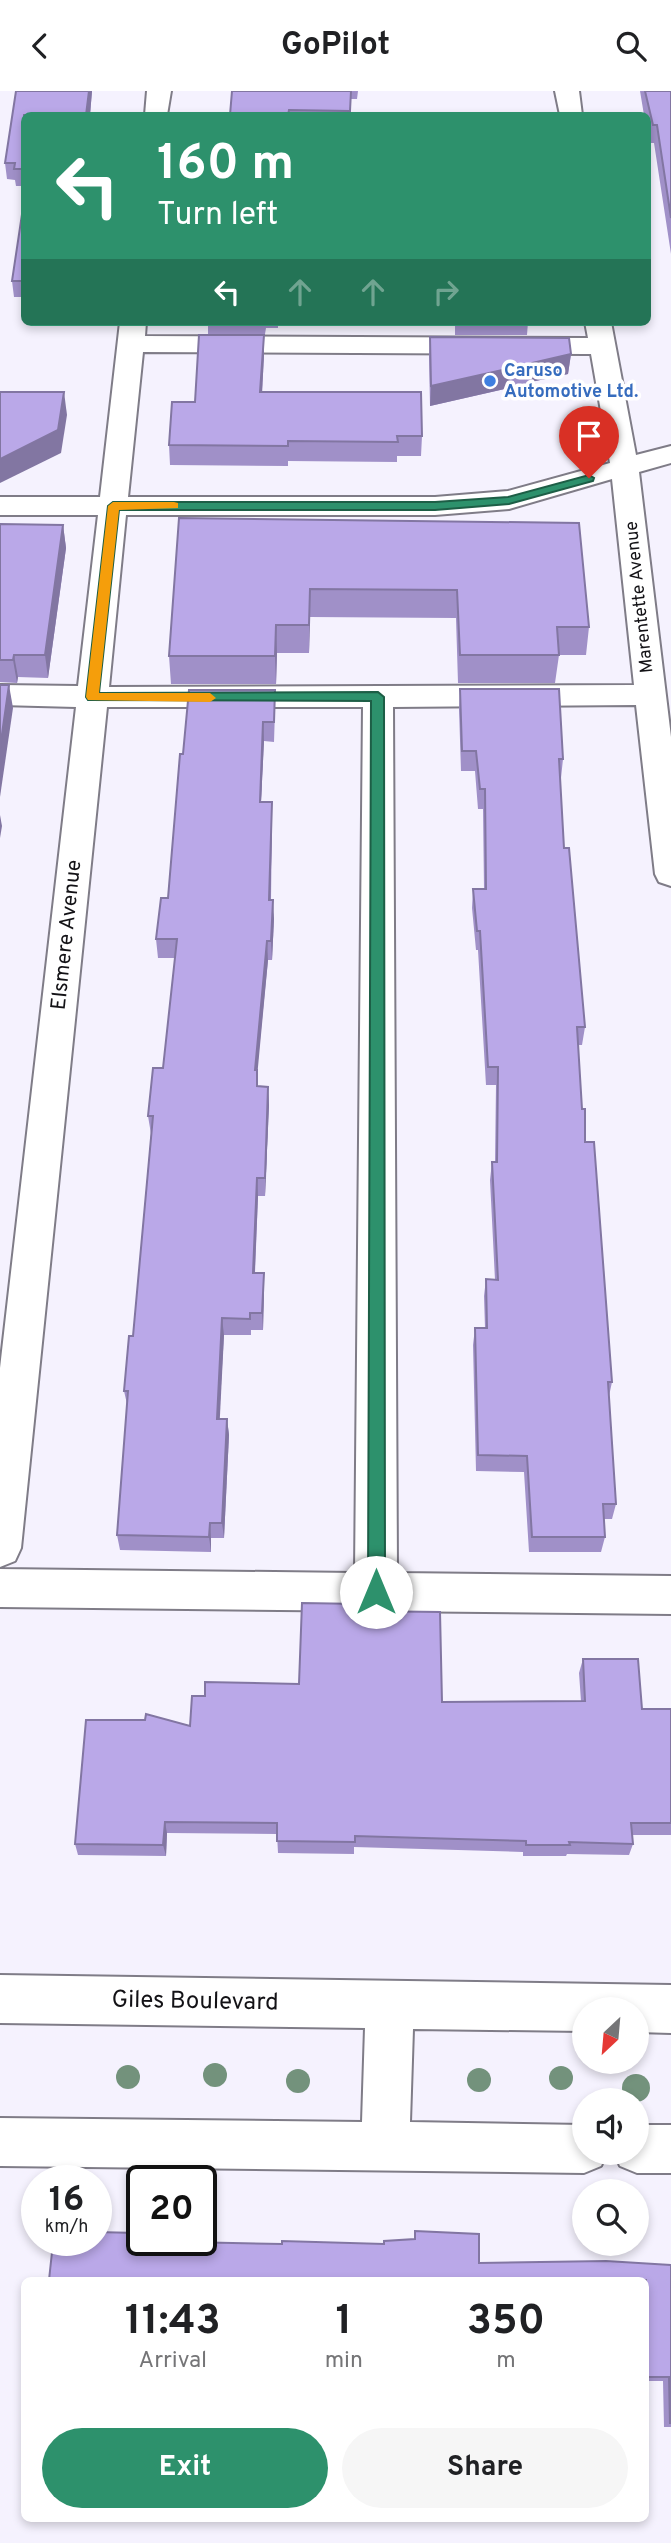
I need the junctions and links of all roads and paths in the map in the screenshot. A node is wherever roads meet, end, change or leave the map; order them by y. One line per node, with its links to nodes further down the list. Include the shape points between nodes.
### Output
1 (159, 91): 3 (street)
2 (567, 91): 4 (street)
3 (156, 112)
4 (570, 112)
5 (132, 333): 6 (street); 10 (street, Elsmere Avenue)
6 (600, 334): 8 (street, Marentette Avenue)
7 (671, 454): 8 (street)
8 (625, 468): 10 (street, via 509,501); 12 (street, Marentette Avenue)
9 (0, 506): 10 (street)
10 (113, 506): 13 (street, Elsmere Avenue)
11 (0, 695): 13 (street)
12 (651, 695): 14 (street); 15 (street, Marentette Avenue)
13 (93, 697): 14 (street); 16 (street, Elsmere Avenue)
14 (378, 697): 18 (street)
15 (671, 874)
16 (0, 1548)
17 (0, 1588): 18 (street)
18 (376, 1592): 19 (street)
19 (671, 1595)
20 (0, 1999): 21 (street, Giles Boulevard)
21 (390, 2005): 22 (street, Giles Boulevard); 24 (street)
22 (671, 2009)
23 (0, 2142): 24 (street)
24 (384, 2147): 25 (street)
25 (572, 2149)
26 (649, 2149): 27 (street)
27 (671, 2150)

